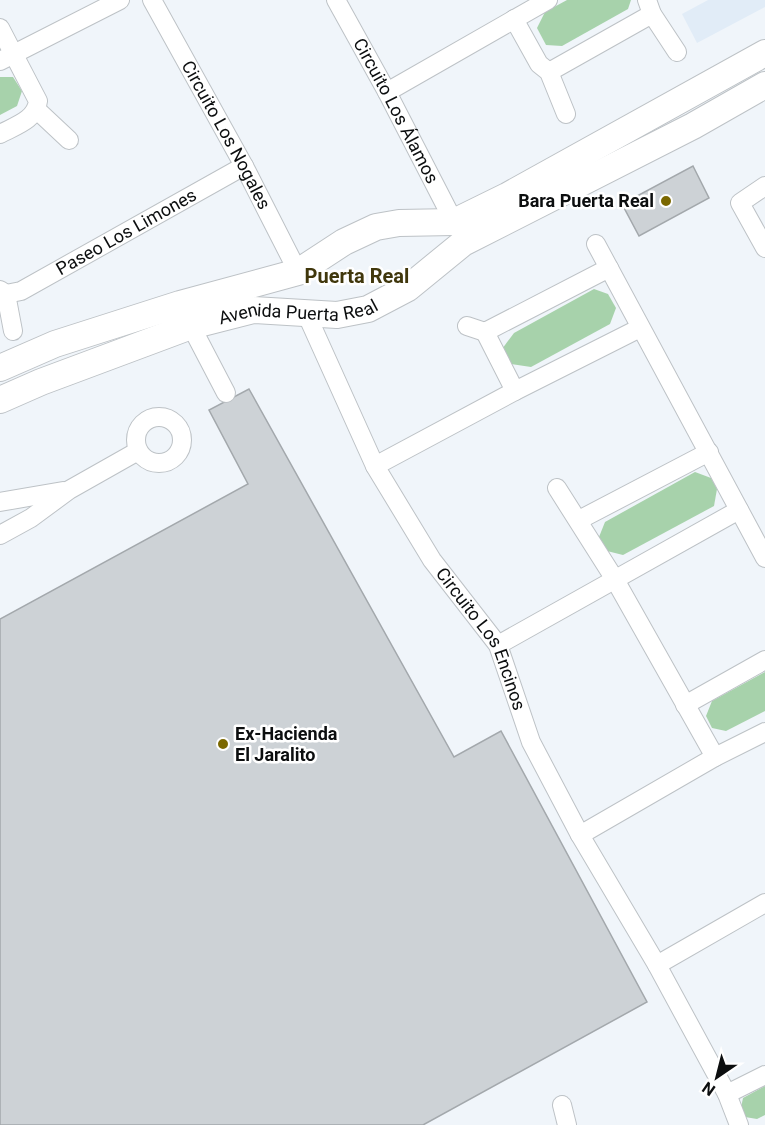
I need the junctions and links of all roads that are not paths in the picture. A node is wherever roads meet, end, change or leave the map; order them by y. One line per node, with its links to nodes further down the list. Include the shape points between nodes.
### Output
1 (120, 0): 10 (street)
2 (152, 0): 18 (street, Circuito Los Nogales)
3 (336, 0): 13 (street, Circuito Los Álamos)
4 (548, 0): 6 (street)
5 (650, 7): 8 (street); 11 (street)
6 (514, 19): 11 (street, via 539,64); 13 (street)
7 (0, 28): 10 (street)
8 (677, 52)
9 (765, 53): 20 (street, Avenida Puerta Real, via 527,185)
10 (7, 57): 14 (street, via 38,101)
11 (549, 72): 15 (street)
12 (765, 85): 20 (street, Avenida Puerta Real, via 693,126)
13 (387, 92): 20 (street, Circuito Los Álamos)
14 (37, 110): 16 (street); 17 (street)
15 (566, 114)
16 (0, 134)
17 (69, 140)
18 (244, 166): 24 (street, Circuito Los Nogales); 25 (street, Paseo Los Limones, via 21,291)
19 (765, 186): 22 (street, via 740,203)
20 (458, 232): 24 (street, Avenida Puerta Real, via 399,224 376,228 344,242); 26 (street, Avenida Puerta Real, via 408,288 368,309 337,315)
21 (596, 244): 23 (street)
22 (765, 248)
23 (609, 268): 29 (street); 31 (street)
24 (298, 272): 26 (street, via 296,286); 27 (street, Avenida Puerta Real)
25 (3, 292): 30 (street, Paseo Los Limones)
26 (306, 313): 27 (street, Avenida Puerta Real, via 253,310); 38 (street, Circuito Los Encinos)
27 (185, 315): 32 (street, Avenida Puerta Real, via 55,344); 34 (street); 35 (street, Avenida Puerta Real)
28 (467, 326): 31 (street)
29 (640, 328): 33 (street); 37 (street)
30 (13, 331)
31 (485, 332): 33 (street)
32 (0, 368)
33 (515, 391): 38 (street)
34 (226, 393)
35 (0, 400)
36 (138, 451): 40 (street)
37 (709, 452): 42 (street); 43 (street)
38 (375, 466): 47 (street, Circuito Los Encinos, via 432,560)
39 (557, 488): 43 (street)
40 (69, 490): 41 (street); 44 (street)
41 (0, 502)
42 (739, 510): 45 (street); 46 (street)
43 (579, 520): 46 (street)
44 (0, 535)
45 (765, 558)
46 (614, 578): 47 (street); 49 (street)
47 (498, 645): 52 (street, Circuito Los Encinos, via 531,742)
48 (765, 660): 49 (street)
49 (685, 705): 51 (street)
50 (765, 732): 51 (street)
51 (715, 758): 52 (street)
52 (580, 835): 54 (street, Circuito Los Encinos)
53 (765, 903): 54 (street)
54 (657, 965): 56 (street, Circuito Los Encinos)
55 (765, 1075): 56 (street)
56 (727, 1094): 59 (street, Circuito Los Encinos)
57 (562, 1105): 58 (street)
58 (567, 1125)
59 (739, 1125)

